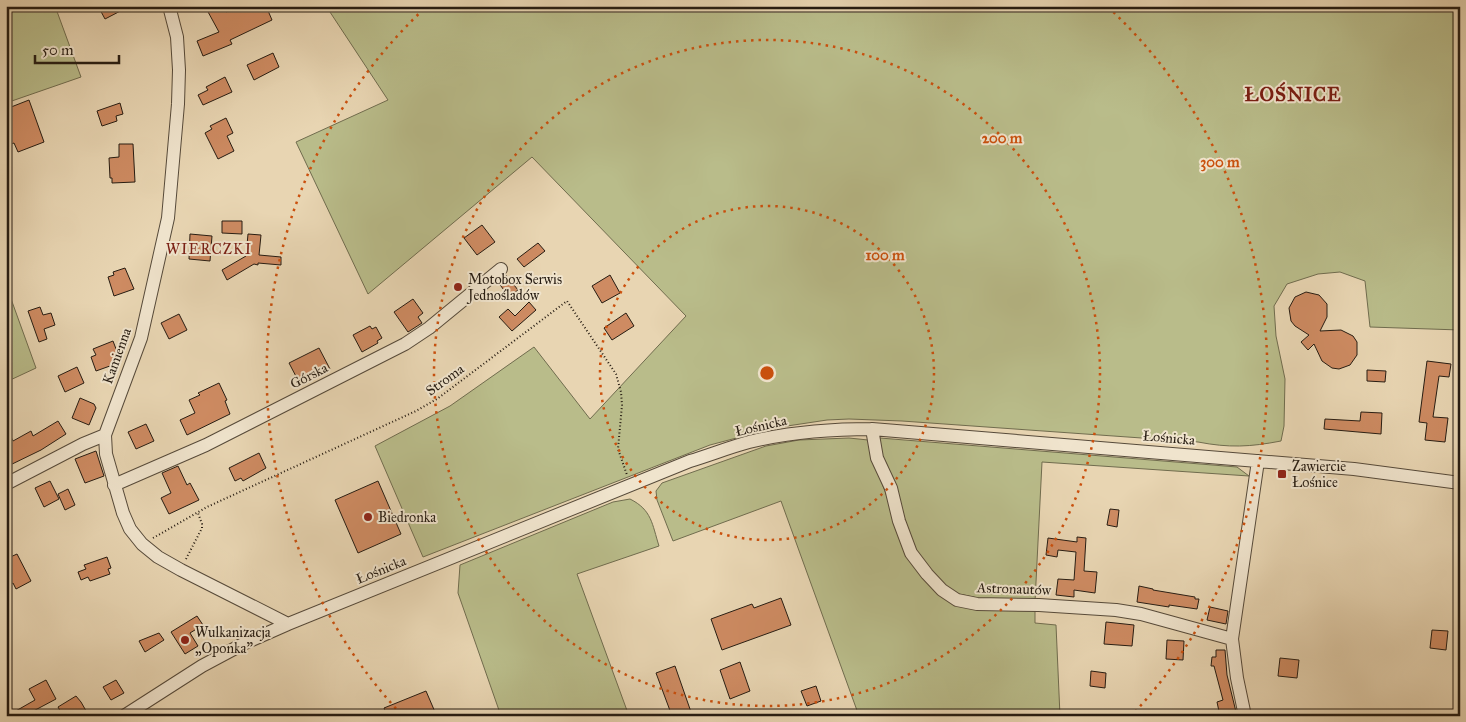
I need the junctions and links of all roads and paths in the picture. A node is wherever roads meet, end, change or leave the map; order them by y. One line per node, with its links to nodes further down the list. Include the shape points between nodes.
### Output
1 (169, 6): 4 (street, Kamienna, via 177,36 179,70 168,218 141,338)
2 (501, 269): 8 (street, Górska, via 405,344 206,445)
3 (872, 429): 5 (street, Łośnicka); 9 (street, Łośnicka, via 792,434 749,442); 14 (street, Astronautów, via 877,458 891,488 911,553 942,590 956,600 977,604 1116,610)
4 (105, 435): 7 (street); 8 (street, Kamienna)
5 (1258, 460): 6 (street, Łośnicka); 14 (street)
6 (1460, 483)
7 (6, 484)
8 (114, 485): 11 (street, Kamienna, via 122,513)
9 (631, 485): 10 (path, Stroma, via 618,449 622,405 616,374 567,301 437,399); 13 (street, Łośnicka)
10 (198, 513): 11 (path, Stroma); 12 (path, via 202,528)
11 (142, 544): 12 (street, Kamienna)
12 (181, 570): 13 (street, Kamienna)
13 (288, 624): 15 (street, Łośnicka, via 202,666)
14 (1232, 639): 16 (street)
15 (124, 716)
16 (1245, 716)

